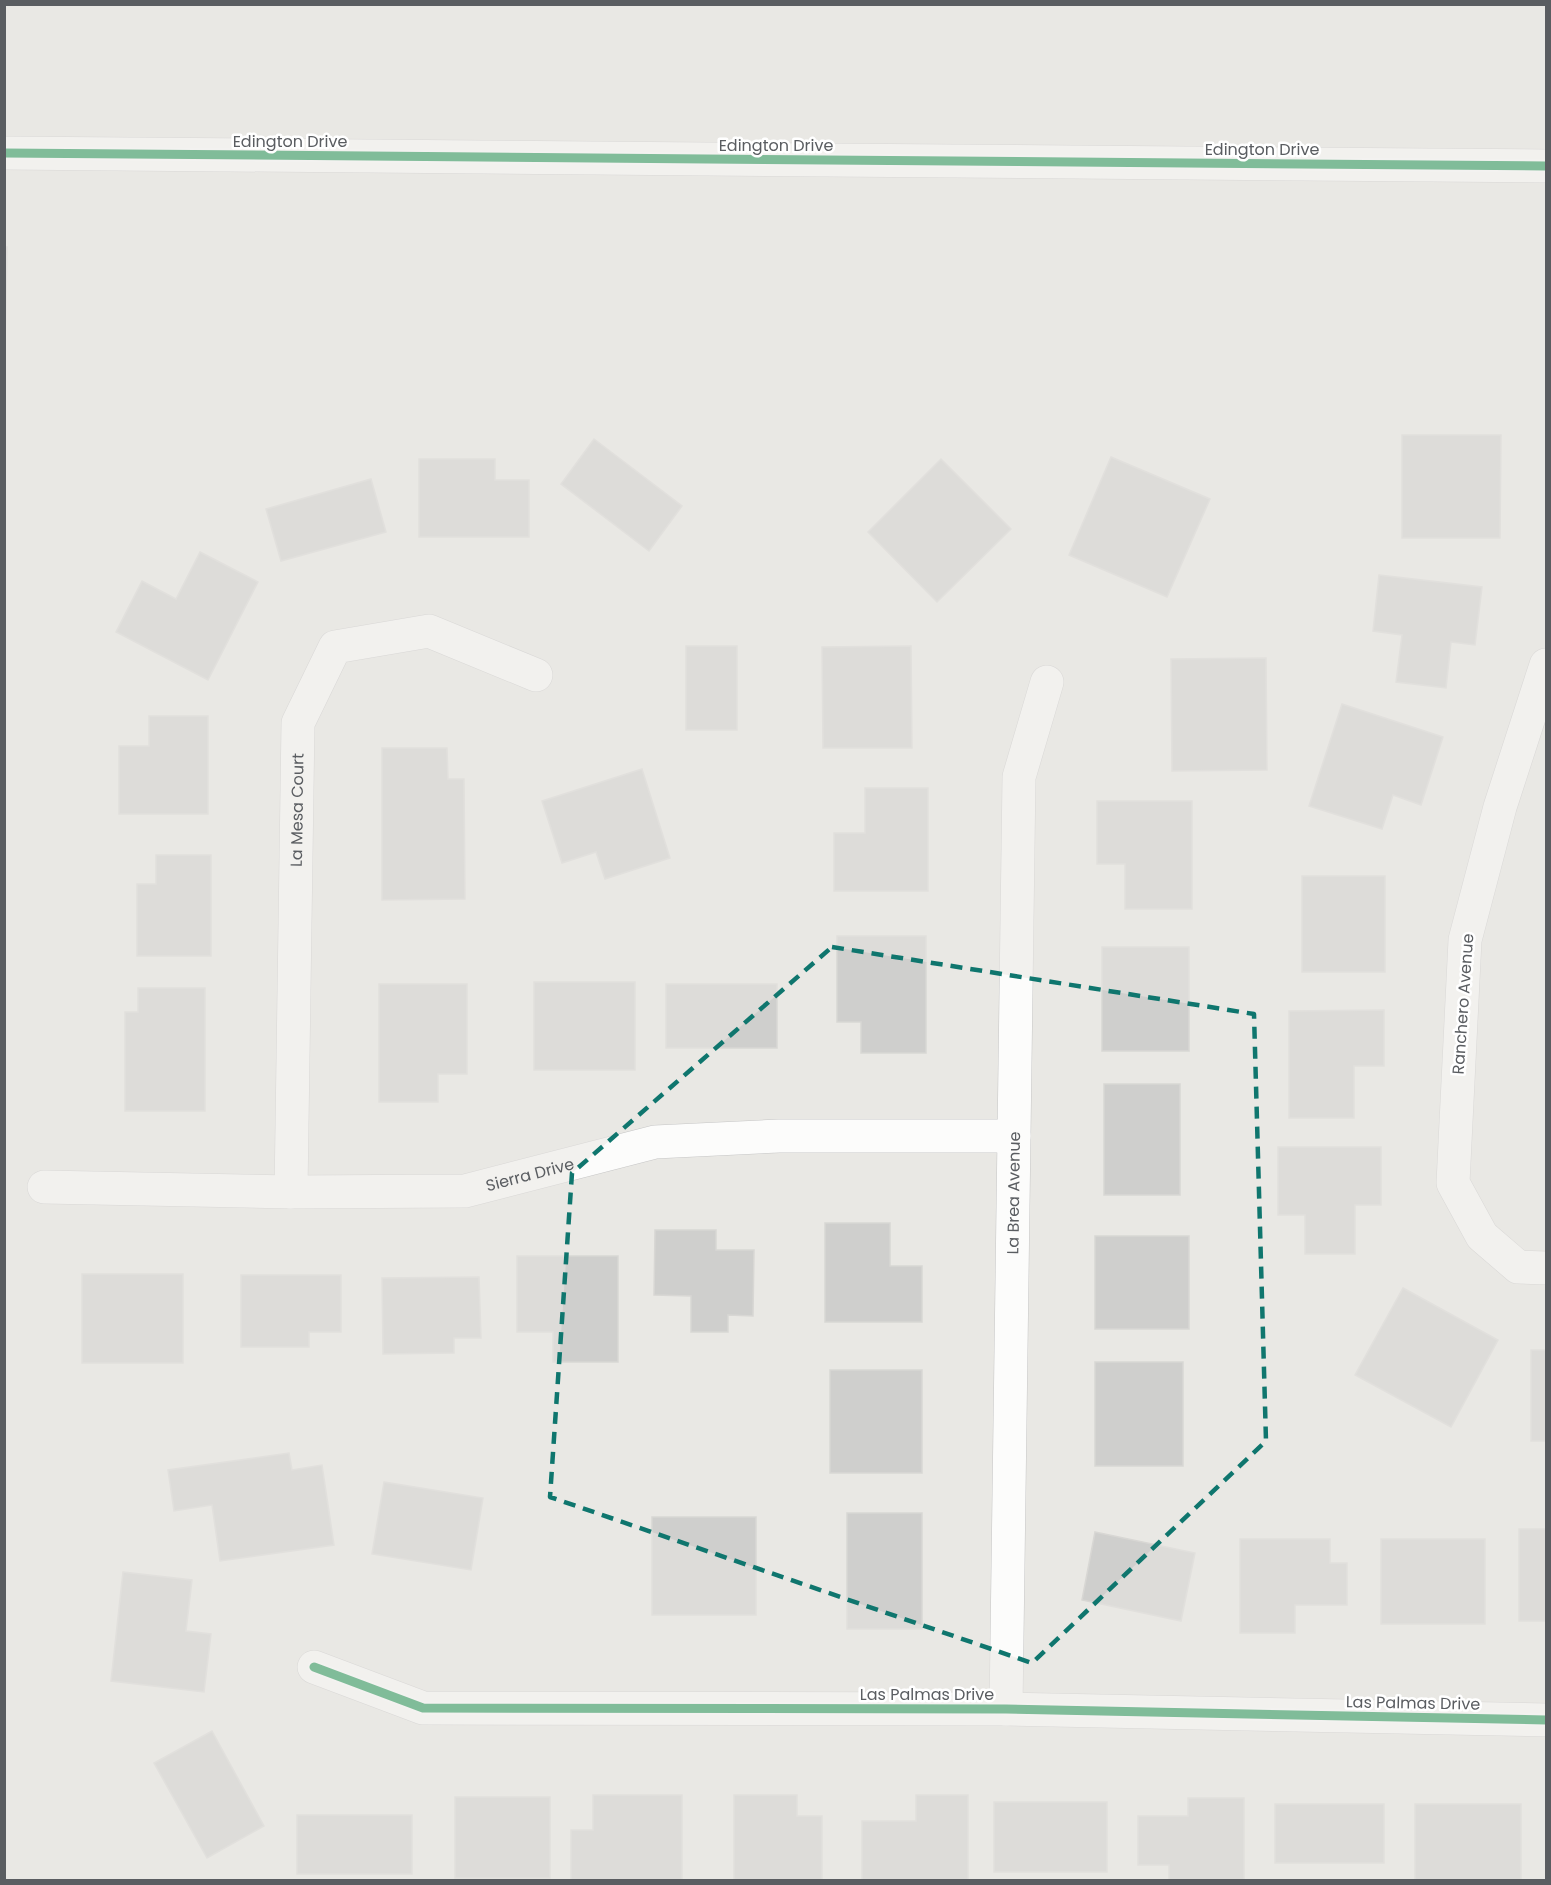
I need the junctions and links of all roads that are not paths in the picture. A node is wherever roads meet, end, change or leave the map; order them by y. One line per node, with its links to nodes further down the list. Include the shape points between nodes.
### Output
1 (4, 153): 2 (street, Edington Drive)
2 (1546, 166)
3 (1546, 665): 9 (street, Ranchero Avenue, via 1500,807 1465,940 1453,1183 1482,1236 1518,1267)
4 (536, 675): 8 (street, La Mesa Court, via 429,631 335,647 298,723)
5 (1047, 682): 6 (street, La Brea Avenue, via 1019,777)
6 (1014, 1136): 8 (street, Sierra Drive, via 778,1136 655,1142 465,1191); 11 (street, La Brea Avenue)
7 (44, 1187): 8 (street, Sierra Drive)
8 (291, 1192)
9 (1546, 1268)
10 (314, 1667): 11 (street, Las Palmas Drive, via 423,1708)
11 (1006, 1709): 12 (street, Las Palmas Drive)
12 (1546, 1720)

